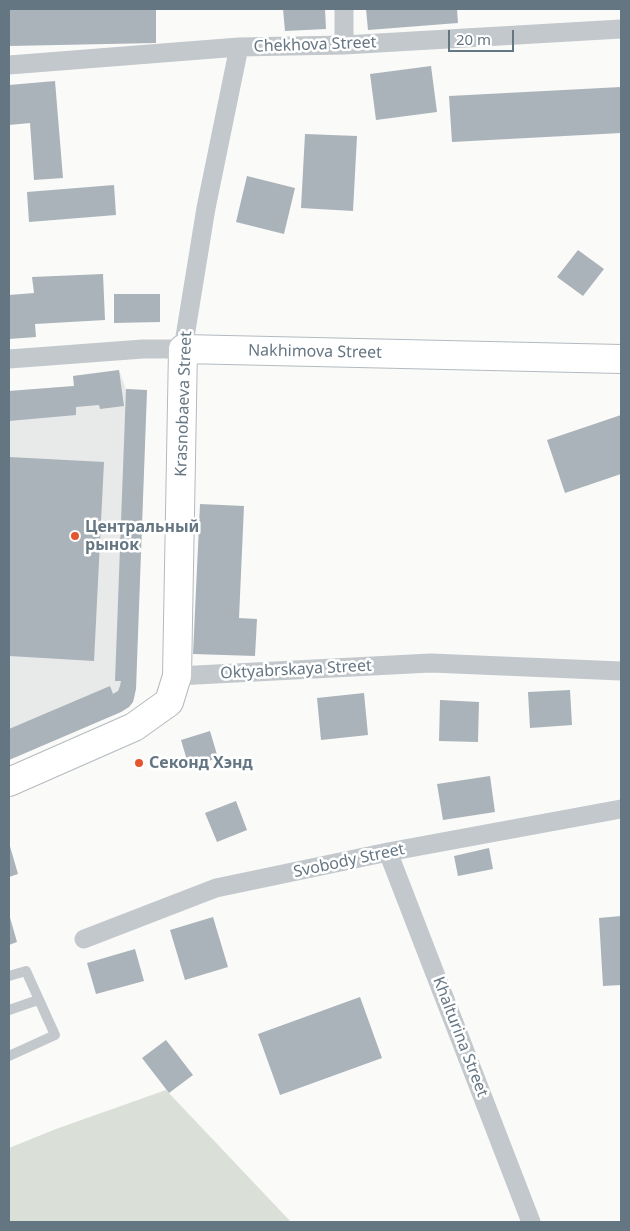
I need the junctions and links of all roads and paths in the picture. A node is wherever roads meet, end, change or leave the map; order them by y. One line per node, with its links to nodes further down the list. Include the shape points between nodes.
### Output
1 (344, 9): 3 (street)
2 (621, 29): 3 (street, Chekhova Street)
3 (344, 45): 4 (street, Chekhova Street)
4 (239, 47): 5 (street, Chekhova Street); 6 (street, Krasnobaeva Street, via 206,208)
5 (9, 65)
6 (183, 349): 7 (street, Nakhimova Street); 8 (street, Nakhimova Street); 10 (street, Krasnobaeva Street)
7 (9, 359)
8 (621, 359)
9 (621, 671): 10 (street, Oktyabrskaya Street, via 431,663)
10 (177, 676): 11 (street, via 169,702 134,727)
11 (9, 782)
12 (621, 809): 13 (street, Svobody Street)
13 (388, 852): 14 (street, Svobody Street, via 216,888); 19 (street, Khalturina Street)
14 (84, 939)
15 (9, 976): 16 (lane, via 26,970)
16 (38, 1000): 17 (lane); 18 (lane, via 55,1035)
17 (9, 1010)
18 (9, 1056)
19 (531, 1222)

